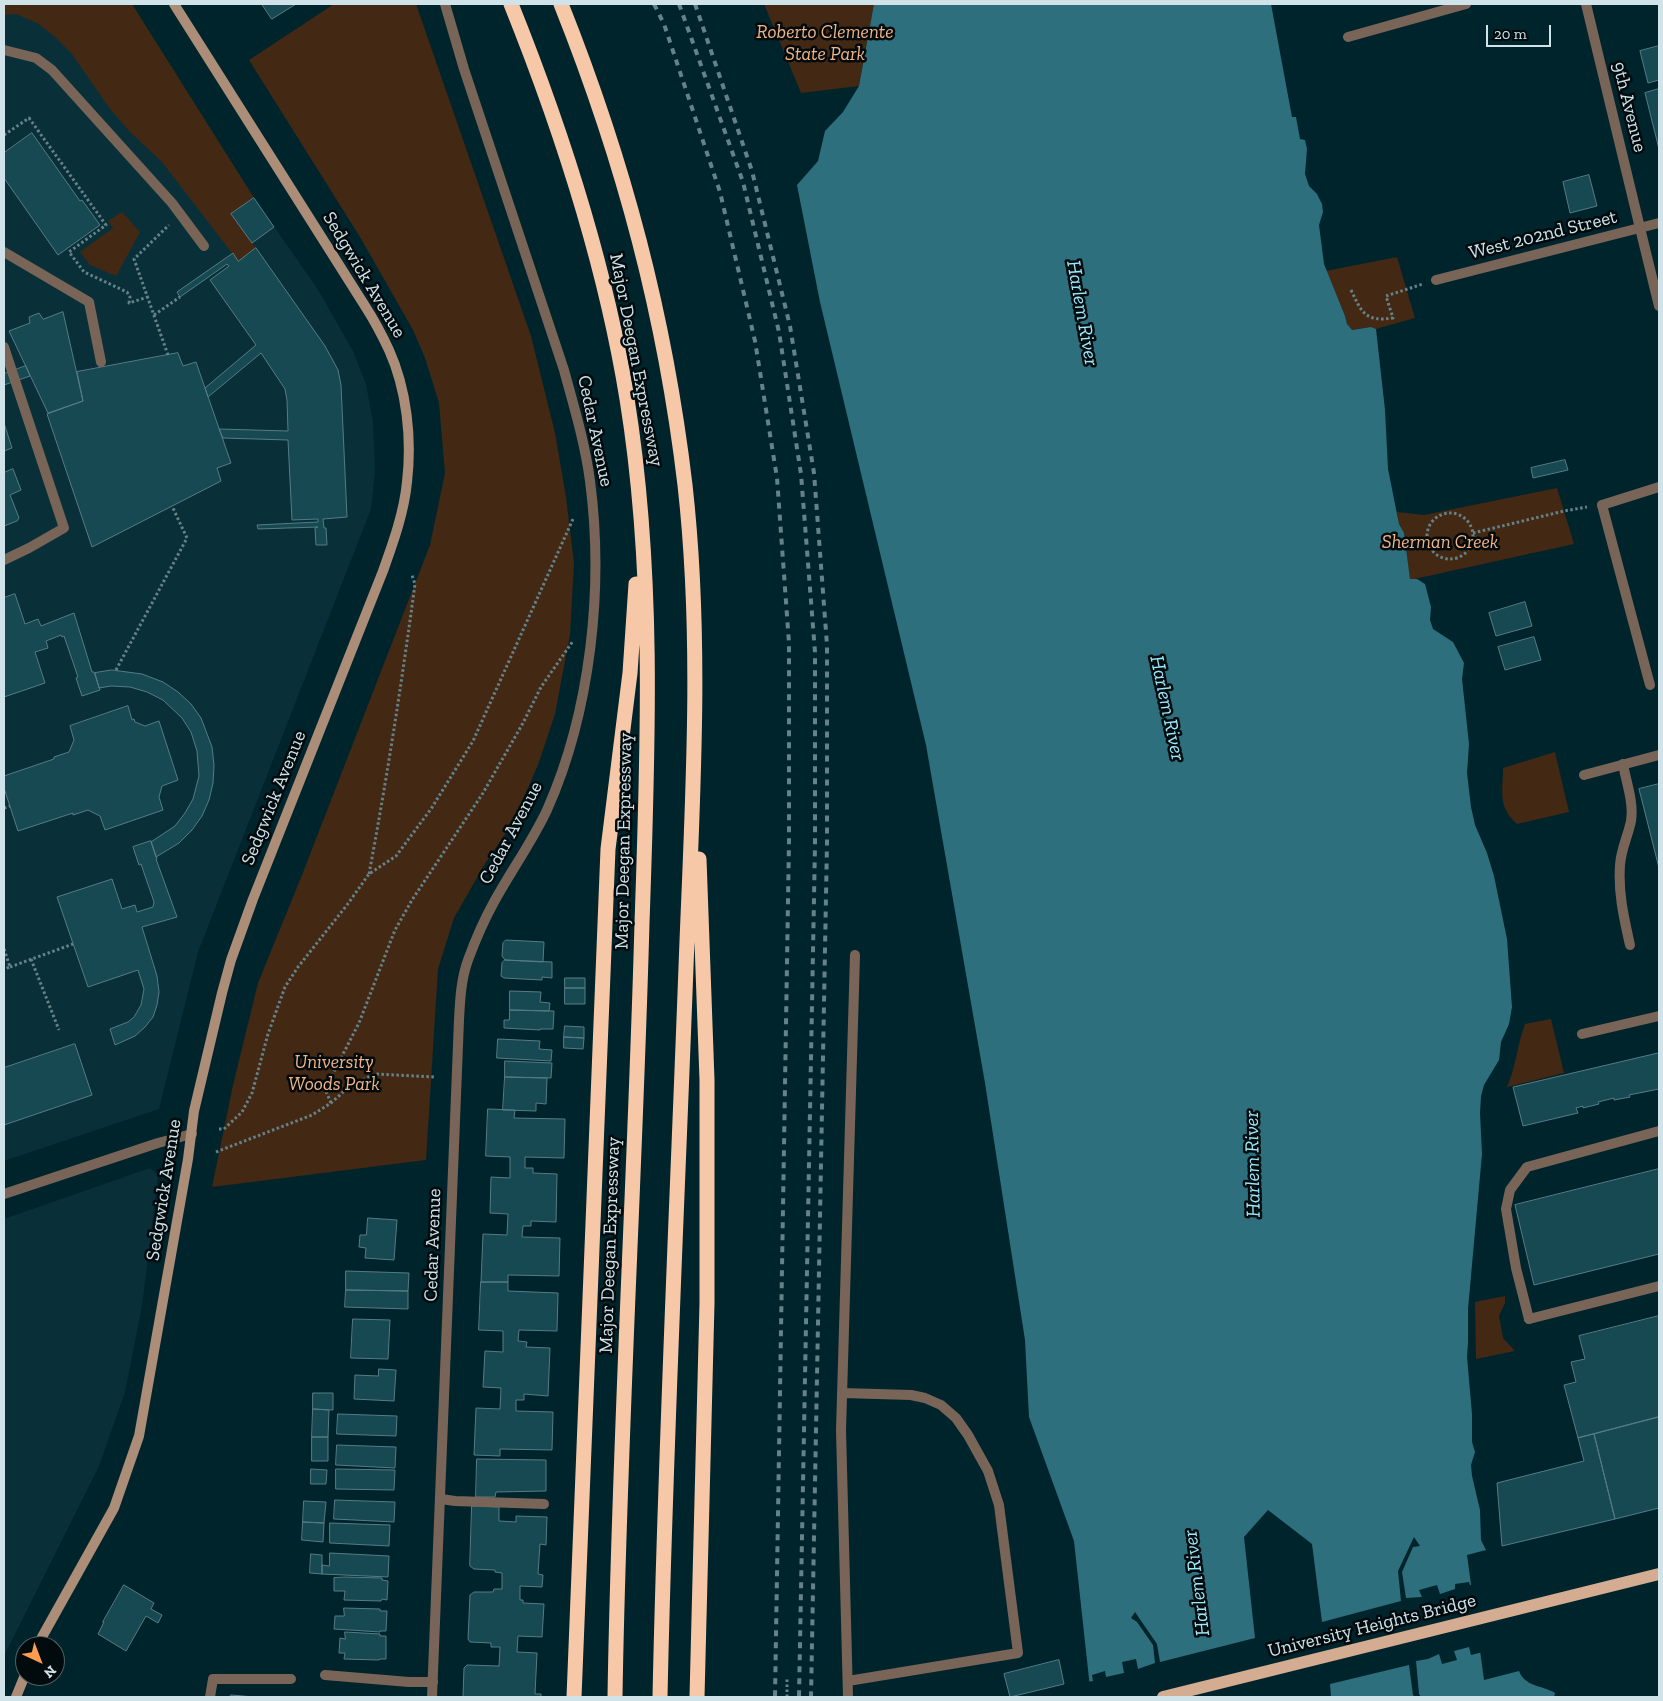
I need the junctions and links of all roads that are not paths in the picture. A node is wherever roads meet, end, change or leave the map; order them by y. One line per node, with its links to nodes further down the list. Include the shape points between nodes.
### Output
1 (174, 4): 30 (main road, Sedgwick Avenue, via 378,328 402,390 408,438 407,483 396,535 231,960 194,1111)
2 (446, 4): 34 (street, Cedar Avenue, via 464,69 578,420 590,489 595,596 589,657 565,760 547,810 493,903 467,962 463,982)
3 (510, 4): 17 (highway, Major Deegan Expressway, via 544,91 593,242 627,398)
4 (561, 4): 21 (highway, Major Deegan Expressway, via 599,103 623,178 662,333 685,489 694,648)
5 (1466, 4): 7 (street)
6 (1586, 4): 10 (street, 9th Avenue)
7 (1348, 37)
8 (4, 50): 11 (street, via 36,58 52,70 129,154)
9 (1659, 223): 10 (street, West 202nd Street)
10 (1640, 228): 13 (street, West 202nd Street); 14 (street, 9th Avenue)
11 (204, 246)
12 (4, 252): 16 (street, via 89,302)
13 (1436, 280)
14 (1659, 306)
15 (4, 347): 19 (street, via 64,528)
16 (101, 362)
17 (638, 477): 44 (highway, via 633,636 608,858); 45 (highway, Major Deegan Expressway, via 647,636 647,792)
18 (1659, 487): 20 (street, via 1602,505)
19 (4, 560)
20 (1650, 685)
21 (693, 728): 46 (highway, Major Deegan Expressway); 47 (highway, via 707,1080 707,1354)
22 (1659, 755): 23 (street)
23 (1623, 764): 24 (street); 25 (street, via 1632,810 1623,843 1619,880 1620,901)
24 (1584, 775)
25 (1630, 945)
26 (855, 955): 33 (street)
27 (1659, 1016): 28 (street)
28 (1582, 1034)
29 (1659, 1130): 32 (street, via 1528,1167 1510,1190 1506,1209 1529,1319)
30 (192, 1134): 31 (street); 37 (main road, Sedgwick Avenue, via 139,1436 114,1508)
31 (4, 1194)
32 (1659, 1286)
33 (842, 1393): 40 (street, via 841,1468); 40 (street, via 925,1398 941,1405 968,1435 988,1471 999,1505 1018,1653)
34 (441, 1499): 35 (street); 41 (street, Cedar Avenue)
35 (544, 1504)
36 (1659, 1574): 49 (main road, University Heights Bridge)
37 (43, 1636)
38 (325, 1675): 41 (street)
39 (291, 1679): 42 (street, via 213,1679)
40 (848, 1681): 48 (street)
41 (433, 1682): 43 (street, Cedar Avenue)
42 (210, 1697)
43 (432, 1697)
44 (574, 1697)
45 (615, 1697)
46 (660, 1697)
47 (697, 1697)
48 (848, 1697)
49 (1163, 1697)

